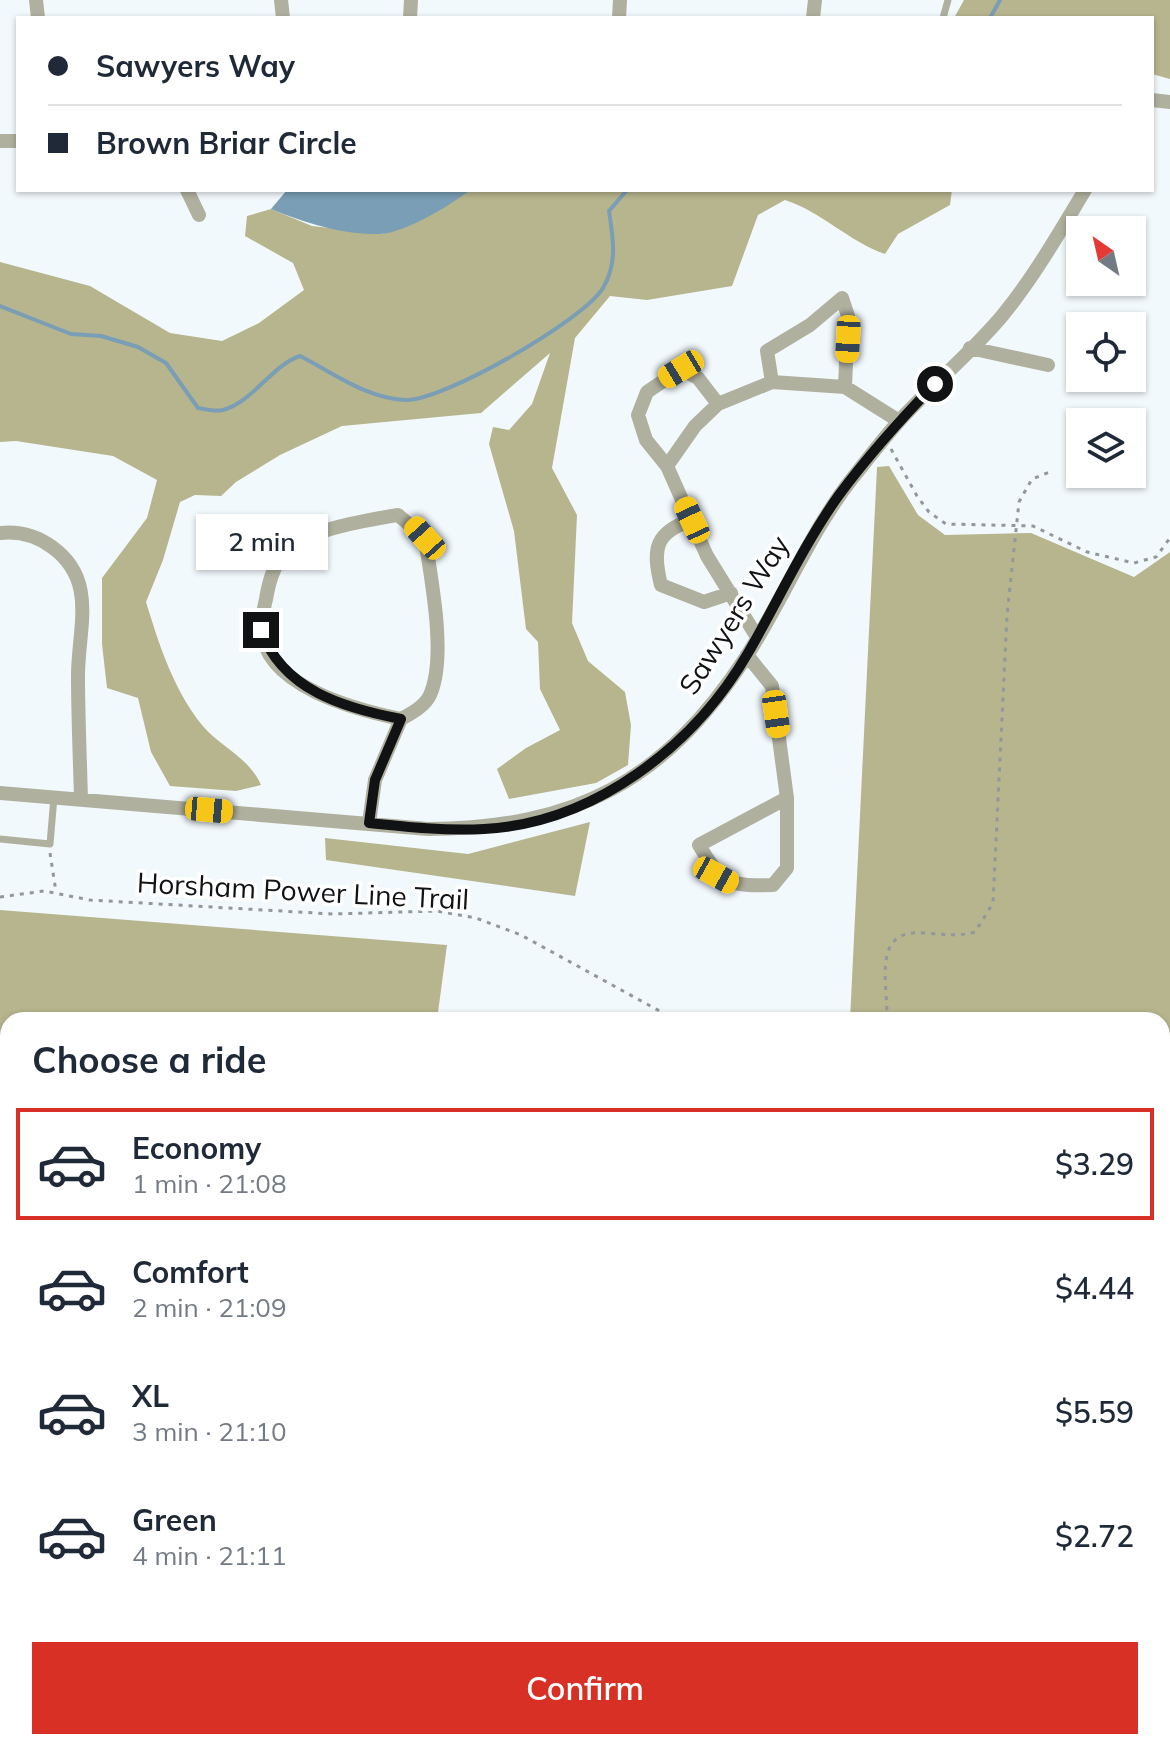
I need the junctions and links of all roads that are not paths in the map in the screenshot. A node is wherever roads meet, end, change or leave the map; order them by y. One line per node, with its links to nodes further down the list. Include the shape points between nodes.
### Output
1 (188, 192): 3 (street)
2 (1084, 192): 4 (street, Sawyers Way, via 1038,266)
3 (199, 215)
4 (970, 348): 5 (street); 9 (street, Sawyers Way)
5 (1048, 365)
6 (772, 382): 7 (street); 7 (street, via 767,351 842,298 848,316); 8 (street)
7 (845, 387): 9 (street)
8 (718, 404): 10 (street); 10 (street, via 698,378 681,369 647,392 638,415 646,440)
9 (899, 421): 14 (street, Sawyers Way, via 838,497)
10 (667, 466): 11 (street)
11 (692, 520): 13 (street); 13 (street, via 671,527 658,544 655,562 661,585 704,602)
12 (0, 533): 20 (street, via 40,538 76,571 84,593 78,672)
13 (731, 593): 14 (street)
14 (757, 637): 15 (street, Sawyers Way)
15 (747, 655): 19 (street, via 772,686); 21 (street, Sawyers Way, via 682,739 632,778 575,808 487,829)
16 (401, 719): 16 (street, via 429,698 434,681 436,621 425,538 398,515 305,539 288,549 269,581 261,630 267,648 291,679 315,693); 21 (street, via 375,780)
17 (0, 793): 18 (street, Sawyers Way)
18 (54, 797): 20 (street, Sawyers Way); 22 (lane, via 50,844)
19 (787, 798): 19 (street, via 787,868 773,885 736,886 716,875 699,845)
20 (81, 800): 21 (street, Sawyers Way)
21 (369, 823)
22 (0, 839)

